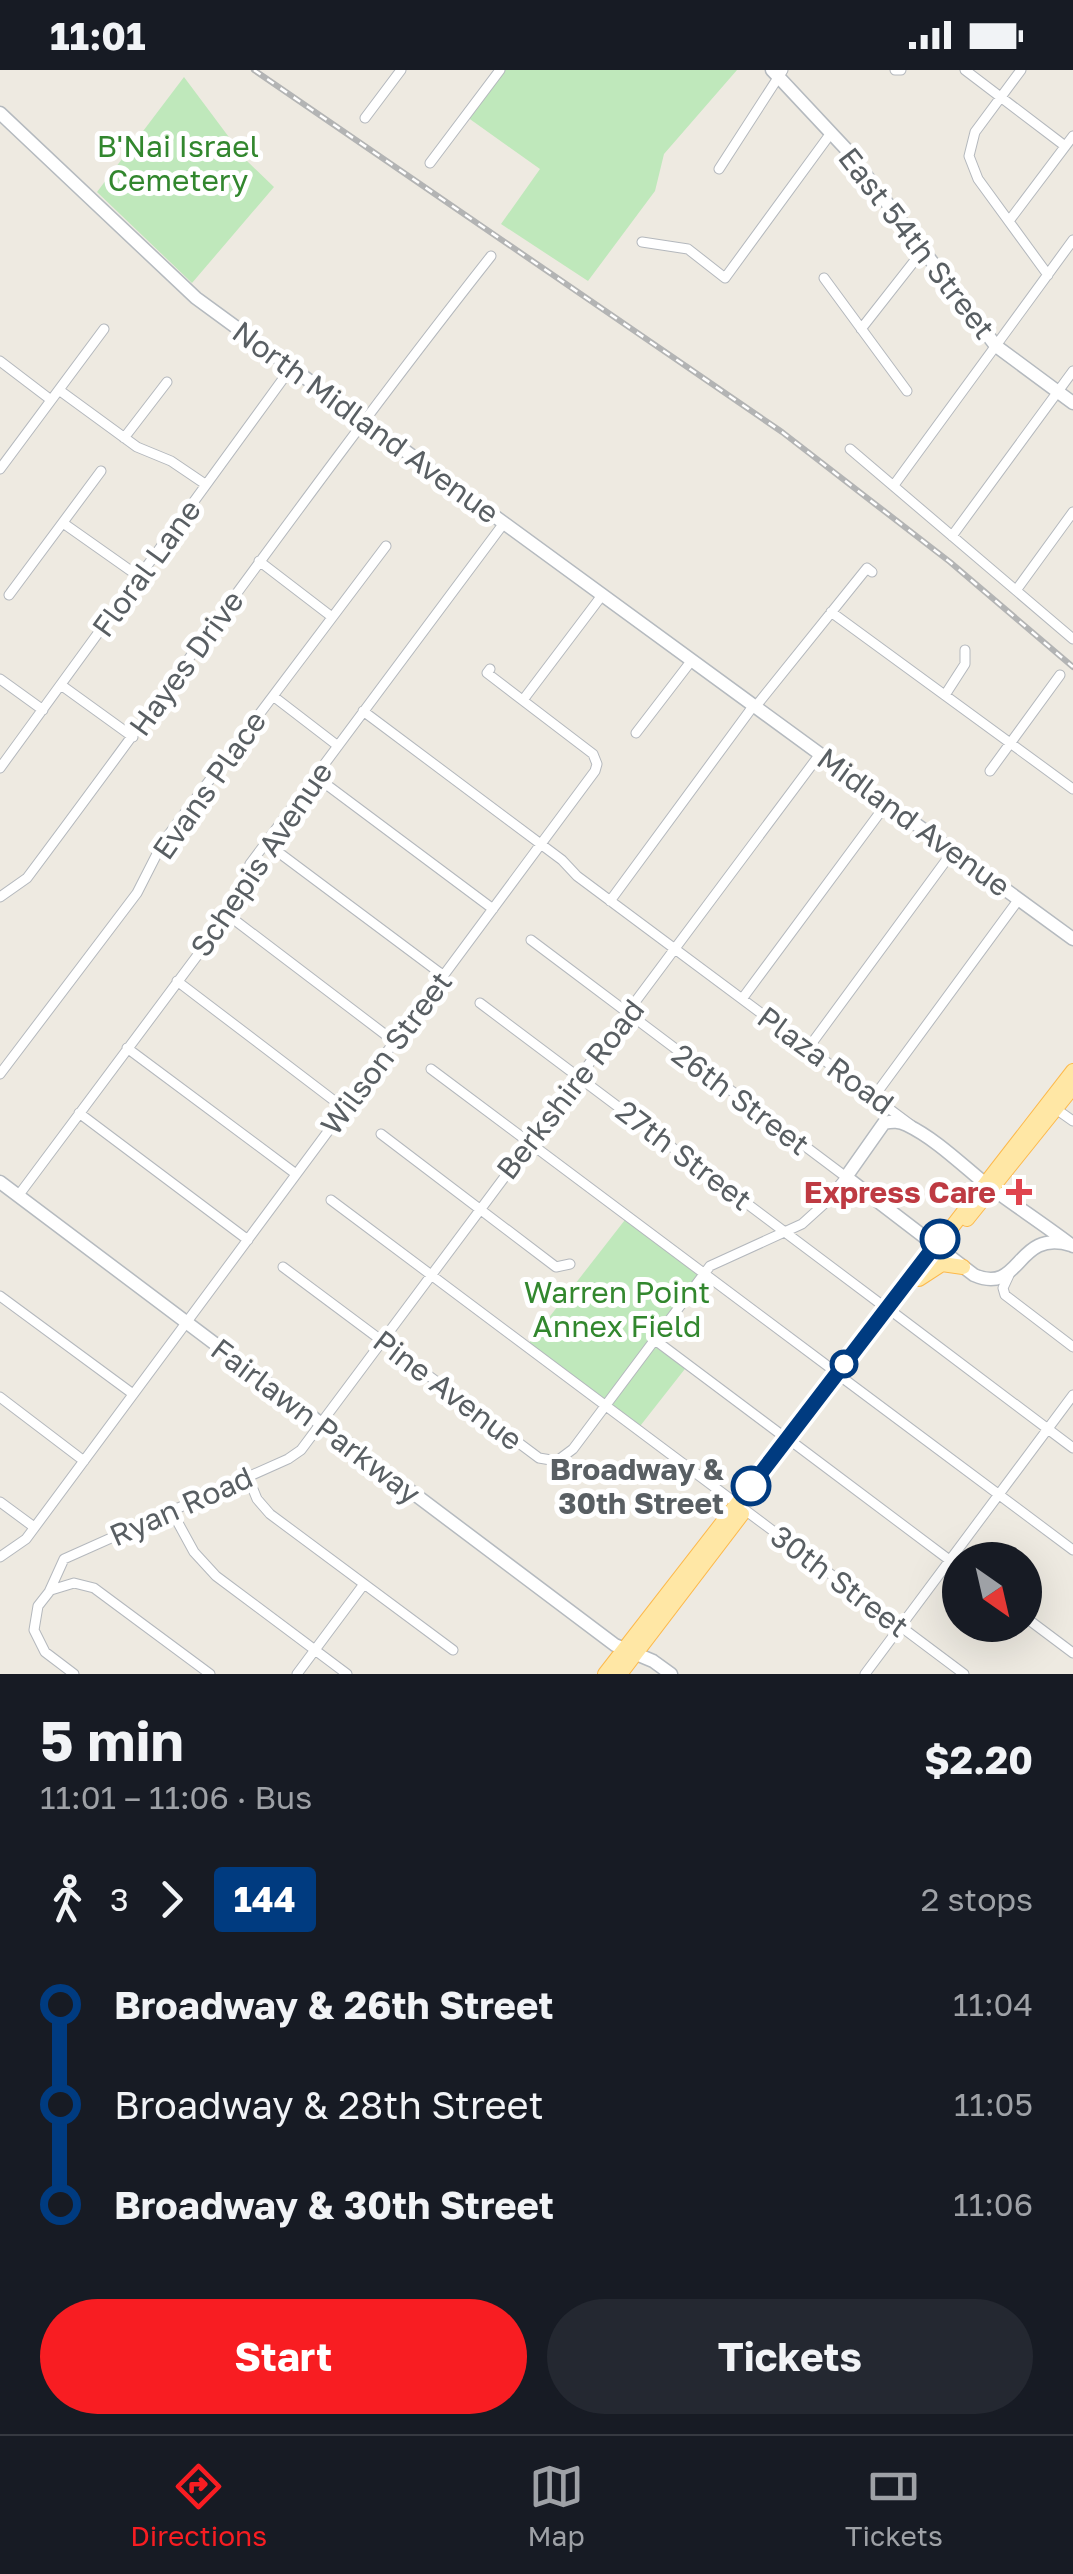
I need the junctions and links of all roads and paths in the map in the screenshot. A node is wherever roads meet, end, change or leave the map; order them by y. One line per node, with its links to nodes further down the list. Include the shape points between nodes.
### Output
1 (401, 70): 8 (street)
2 (500, 70): 12 (street)
3 (965, 70): 6 (street)
4 (1021, 70): 6 (street)
5 (778, 72): 9 (street, East 54th Street); 13 (street)
6 (1002, 96): 11 (street); 14 (street, via 975,132 969,156)
7 (0, 112): 25 (street, North Midland Avenue, via 178,283)
8 (365, 118)
9 (832, 133): 16 (street, via 725,278 688,249); 17 (street, East 54th Street)
10 (1073, 136): 11 (street)
11 (1065, 146): 14 (street)
12 (430, 163)
13 (719, 169)
14 (1009, 221): 19 (street)
15 (1073, 240): 19 (street)
16 (642, 242)
17 (923, 250): 22 (street); 23 (street, East 54th Street)
18 (491, 256): 33 (street, Hayes Drive)
19 (1048, 275): 23 (street)
20 (824, 278): 22 (street)
21 (104, 329): 28 (street)
22 (861, 329): 29 (street)
23 (996, 346): 30 (street, East 54th Street); 39 (street)
24 (0, 361): 31 (street)
25 (291, 368): 33 (street, North Midland Avenue); 38 (street, Floral Lane)
26 (1073, 371): 30 (street)
27 (166, 382): 34 (street)
28 (59, 390): 31 (street); 34 (street)
29 (907, 391)
30 (1058, 392): 32 (street, East 54th Street); 43 (street)
31 (51, 400): 36 (street)
32 (1073, 403)
33 (364, 420): 42 (street, North Midland Avenue); 45 (street, Hayes Drive)
34 (124, 438): 38 (street)
35 (850, 449): 39 (street)
36 (0, 469)
37 (101, 471): 41 (street)
38 (206, 484): 47 (street, Floral Lane)
39 (894, 485): 43 (street)
40 (1073, 512): 48 (street)
41 (63, 522): 47 (street); 50 (street)
42 (504, 523): 49 (street, North Midland Avenue); 65 (street, Schepis Avenue)
43 (952, 536): 48 (street)
44 (386, 546): 52 (street, Evans Place)
45 (259, 561): 52 (street); 67 (street, Hayes Drive)
46 (872, 572): 51 (street, via 867,568)
47 (140, 578): 59 (street, Floral Lane)
48 (1017, 589): 53 (street)
49 (603, 594): 55 (street, North Midland Avenue); 62 (street)
50 (10, 595)
51 (832, 612): 60 (street); 63 (street)
52 (332, 617): 61 (street, Evans Place)
53 (1073, 639)
54 (965, 650): 60 (street, via 966,664)
55 (692, 660): 63 (street, North Midland Avenue); 66 (street)
56 (490, 670): 62 (street)
57 (1060, 675): 68 (street)
58 (0, 680): 64 (street)
59 (61, 685): 64 (street, Floral Lane); 67 (street)
60 (945, 695): 68 (street)
61 (273, 696): 69 (street); 97 (street, Evans Place, via 162,842 137,893)
62 (523, 700): 77 (street, Wilson Street, via 597,764)
63 (755, 706): 70 (street, Midland Avenue); 81 (street)
64 (43, 710): 71 (street, Floral Lane)
65 (363, 711): 69 (street, Schepis Avenue); 77 (street, Plaza Road)
66 (636, 732)
67 (132, 737): 79 (street, Hayes Drive, via 27,878)
68 (1010, 742): 72 (street); 74 (street)
69 (338, 746): 73 (street, Schepis Avenue)
70 (820, 754): 75 (street, Midland Avenue); 86 (street, Berkshire Road)
71 (0, 768)
72 (990, 771)
73 (316, 776): 76 (street, Schepis Avenue); 82 (street)
74 (1073, 789)
75 (886, 803): 78 (street, Midland Avenue); 89 (street)
76 (266, 843): 83 (street, Schepis Avenue); 87 (street)
77 (542, 845): 81 (street, Plaza Road); 82 (street, Wilson Street)
78 (953, 851): 80 (street, Midland Avenue); 93 (street)
79 (0, 897)
80 (1019, 899): 84 (street, Midland Avenue); 100 (street)
81 (610, 901): 86 (street, Plaza Road)
82 (494, 909): 87 (street, Wilson Street)
83 (228, 914): 88 (street, Schepis Avenue); 92 (street)
84 (1073, 939)
85 (531, 940): 91 (street, 26th Street)
86 (676, 950): 89 (street, Plaza Road); 91 (street, Berkshire Road)
87 (444, 976): 92 (street, Wilson Street)
88 (177, 981): 94 (street, Schepis Avenue); 101 (street)
89 (742, 999): 93 (street, Plaza Road)
90 (480, 1003): 98 (street, 27th Street)
91 (628, 1014): 98 (street, Berkshire Road); 110 (street, 26th Street)
92 (394, 1042): 101 (street, Wilson Street)
93 (809, 1047): 100 (street, Plaza Road)
94 (127, 1048): 103 (street, Schepis Avenue); 109 (street)
95 (430, 1069): 108 (street)
96 (1073, 1071): 112 (main road)
97 (0, 1074)
98 (580, 1077): 108 (street, Berkshire Road); 117 (street, 27th Street)
99 (1073, 1087): 102 (main road)
100 (873, 1098): 105 (street); 106 (street, Plaza Road)
101 (345, 1109): 109 (street, Wilson Street)
102 (1056, 1109): 104 (street); 112 (main road)
103 (80, 1113): 113 (street, Schepis Avenue); 118 (street)
104 (1073, 1121)
105 (878, 1130): 106 (street, via 893,1121); 110 (street)
106 (919, 1132): 112 (street, Plaza Road)
107 (382, 1134): 115 (street)
108 (529, 1143): 115 (street, Berkshire Road); 126 (street)
109 (296, 1174): 118 (street, Wilson Street)
110 (846, 1176): 117 (street, via 824,1205); 120 (street, 26th Street)
111 (0, 1182): 113 (street, Fairlawn Parkway)
112 (988, 1185): 116 (street, Plaza Road); 120 (main road)
113 (18, 1196): 131 (street, Fairlawn Parkway)
114 (331, 1200): 127 (street, 30th Street)
115 (478, 1208): 122 (street, via 556,1267); 127 (street, Berkshire Road)
116 (1021, 1208): 119 (street, Plaza Road); 121 (street, via 1034,1229)
117 (785, 1232): 126 (street, via 729,1255); 130 (street, 27th Street)
118 (248, 1240): 131 (street, Wilson Street)
119 (1072, 1246): 121 (street, via 1050,1241)
120 (938, 1248): 124 (street, 26th Street); 128 (main road); 130 (main road)
121 (1030, 1250): 125 (street)
122 (570, 1264)
123 (283, 1267): 132 (street, Pine Avenue)
124 (963, 1268): 125 (street, via 984,1280); 128 (main road, via 942,1264)
125 (1010, 1272): 134 (street, via 1005,1295)
126 (705, 1273): 133 (street, Pine Avenue); 135 (street)
127 (430, 1275): 132 (street, Berkshire Road); 139 (street, 30th Street)
128 (919, 1280): 130 (main road)
129 (0, 1296): 136 (street)
130 (890, 1311): 135 (main road); 141 (street, 27th Street)
131 (186, 1323): 136 (street, Wilson Street); 140 (street, Fairlawn Parkway)
132 (382, 1340): 139 (street, Pine Avenue, via 539,1458 556,1461 570,1453); 140 (street, Berkshire Road)
133 (655, 1340): 139 (street, Pine Avenue); 142 (street)
134 (1073, 1347)
135 (840, 1376): 142 (main road); 146 (street)
136 (133, 1394): 144 (street, Wilson Street)
137 (1073, 1395): 141 (street)
138 (0, 1398): 144 (street)
139 (605, 1406): 148 (street, 30th Street)
140 (320, 1425): 145 (street, Ryan Road, via 295,1455); 162 (street, Fairlawn Parkway)
141 (1048, 1428): 143 (street, 27th Street); 146 (street)
142 (791, 1441): 148 (main road); 153 (street)
143 (1073, 1448)
144 (84, 1460): 150 (street, Wilson Street)
145 (248, 1476): 149 (street, Ryan Road); 156 (street, via 270,1514)
146 (999, 1495): 151 (street); 152 (street)
147 (0, 1502): 150 (street)
148 (741, 1507): 158 (street, 30th Street); 162 (main road)
149 (172, 1510): 157 (street, Ryan Road, via 70,1554); 160 (street, via 204,1564)
150 (34, 1527): 154 (street, Wilson Street)
151 (964, 1542)
152 (1073, 1550)
153 (942, 1554)
154 (0, 1557)
155 (942, 1571): 158 (street)
156 (364, 1584): 160 (street); 161 (street)
157 (49, 1592): 164 (street, Ryan Road, via 35,1613 36,1638); 165 (street, via 74,1583 94,1588)
158 (900, 1626): 171 (street); 172 (street, 30th Street)
159 (1042, 1630): 163 (street)
160 (315, 1650): 166 (street); 167 (street)
161 (453, 1650)
162 (630, 1652): 168 (main road); 169 (main road); 170 (street, Fairlawn Parkway)
163 (1073, 1653)
164 (74, 1674)
165 (210, 1674)
166 (297, 1674)
167 (347, 1674)
168 (605, 1674)
169 (620, 1674)
170 (671, 1674)
171 (865, 1674)
172 (964, 1674)

